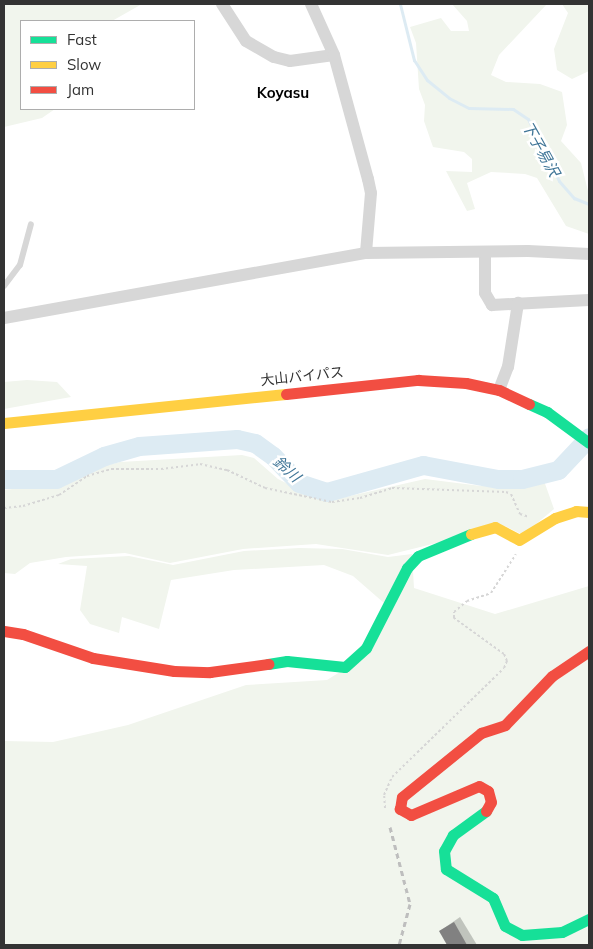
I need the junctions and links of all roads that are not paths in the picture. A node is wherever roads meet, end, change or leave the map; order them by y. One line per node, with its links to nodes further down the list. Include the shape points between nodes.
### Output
1 (222, 4): 3 (street, via 246,41 274,56 290,61)
2 (311, 4): 3 (street)
3 (334, 55): 6 (street, via 371,193)
4 (31, 224): 8 (lane, via 20,265)
5 (485, 252): 6 (street); 7 (street); 10 (street, via 485,293 492,305)
6 (366, 253): 11 (street)
7 (589, 254)
8 (4, 286)
9 (589, 300): 10 (street)
10 (518, 303): 12 (street, via 508,367)
11 (4, 318)
12 (500, 390): 13 (street, 大山バイパス, via 442,381 392,381); 14 (street, 大山バイパス, via 546,412)
13 (4, 423)
14 (589, 443)
15 (589, 512): 16 (street, via 576,511 556,518 519,540 495,527 487,527 418,556 408,568 366,648 345,667 287,661 210,672 174,671 86,656 24,634)
16 (4, 631)
17 (589, 651): 18 (street, via 552,676 506,724 481,733 402,797 400,809 411,815 479,786 488,791 491,802 484,813 453,835 444,851 446,869 493,898 505,926 522,935 562,932)
18 (589, 919)

